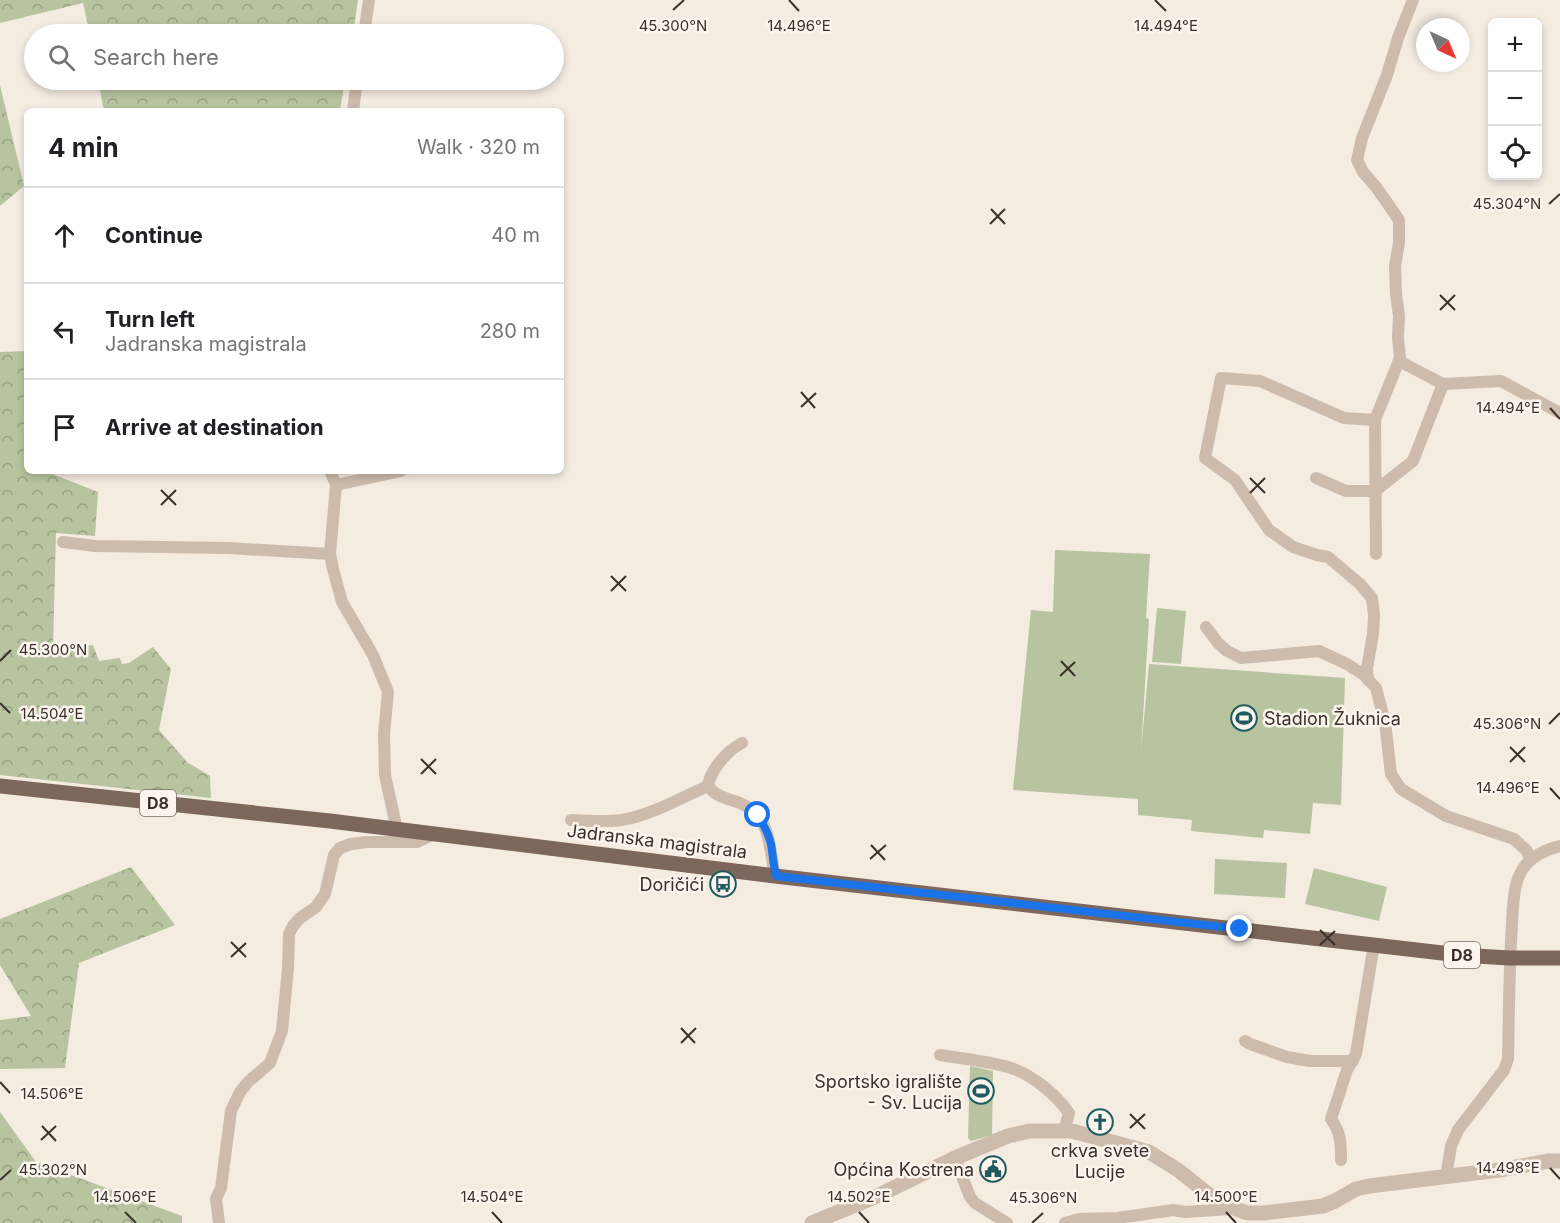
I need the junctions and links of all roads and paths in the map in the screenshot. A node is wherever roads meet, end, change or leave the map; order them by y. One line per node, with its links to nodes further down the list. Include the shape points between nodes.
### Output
1 (369, 0): 3 (street)
2 (1413, 0): 6 (street, via 1357,159 1399,220 1395,266)
3 (365, 24)
4 (355, 90): 5 (street)
5 (352, 108)
6 (1399, 362): 7 (street); 9 (street)
7 (1443, 384): 8 (street, via 1501,381); 14 (street, via 1413,461)
8 (1560, 413)
9 (1375, 420): 14 (street); 19 (street, via 1344,418 1260,381 1221,378 1206,458 1235,480 1269,530 1293,547 1328,556 1372,598)
10 (331, 474): 13 (street)
11 (387, 474): 13 (street)
12 (1316, 478): 14 (street, via 1346,491)
13 (336, 485): 16 (street)
14 (1375, 491): 17 (street)
15 (63, 542): 16 (street)
16 (330, 554): 24 (street, via 342,602 373,655 388,692 385,775)
17 (1376, 554)
18 (1206, 627): 19 (street, via 1227,651 1241,658 1319,651 1347,664)
19 (1368, 680): 27 (street, via 1376,688 1385,722 1391,774 1401,789 1446,816 1514,839 1527,851)
20 (742, 743): 22 (street, via 726,753)
21 (0, 786): 24 (main road, Jadranska magistrala / D8)
22 (708, 786): 23 (street, via 622,820); 28 (street, via 717,795 758,815 768,835)
23 (571, 819)
24 (397, 830): 25 (main road, Jadranska magistrala / D8)
25 (434, 834): 28 (main road, Jadranska magistrala / D8); 41 (street, via 417,842 367,842 340,848 330,867 325,894 293,926 289,934 282,1031 270,1063 248,1082 231,1111 221,1188 216,1199)
26 (1560, 846): 27 (street)
27 (1530, 860): 30 (street, via 1521,871 1515,891)
28 (776, 876): 29 (main road, Jadranska magistrala / D8)
29 (1374, 944): 30 (main road, Jadranska magistrala / D8); 34 (street)
30 (1509, 958): 31 (main road, Jadranska magistrala / D8); 39 (street, via 1508,1059 1504,1070 1458,1130 1450,1146)
31 (1560, 958)
32 (1245, 1041): 34 (street, via 1310,1061)
33 (940, 1055): 35 (street, via 1025,1074 1069,1113)
34 (1353, 1061): 37 (street, via 1331,1119 1341,1141)
35 (1064, 1131): 36 (street, via 1030,1131 1008,1136); 40 (street, via 1149,1152)
36 (955, 1158): 42 (street); 43 (street, via 970,1197)
37 (1341, 1160)
38 (1560, 1161): 39 (street)
39 (1446, 1177): 40 (street, via 1362,1187 1323,1206 1263,1213)
40 (1232, 1209): 44 (street, via 1173,1210)
41 (219, 1223)
42 (812, 1223)
43 (1007, 1223)
44 (1065, 1223)

